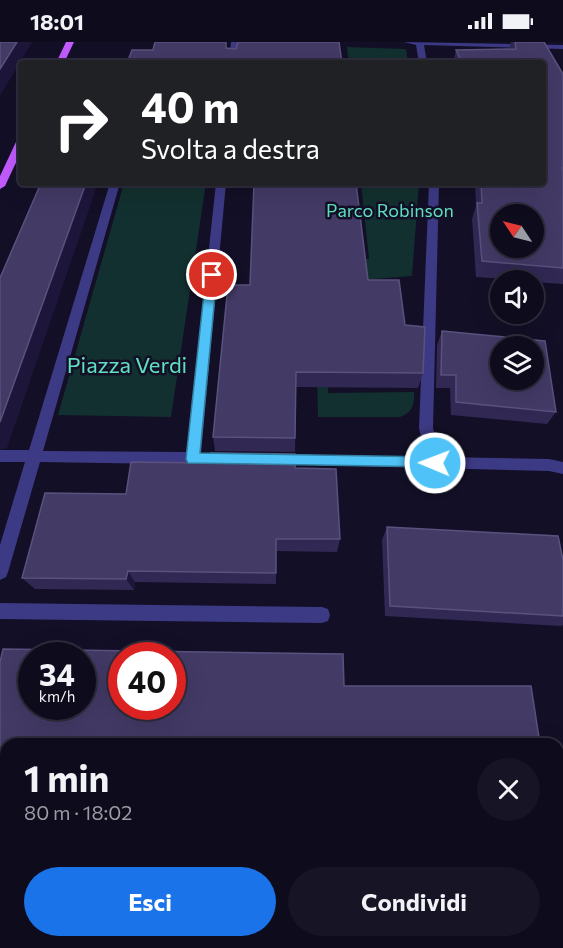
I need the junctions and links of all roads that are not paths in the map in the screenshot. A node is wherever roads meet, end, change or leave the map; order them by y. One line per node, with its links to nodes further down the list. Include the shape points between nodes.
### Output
1 (70, 42): 6 (main road)
2 (235, 42): 7 (street)
3 (408, 42): 4 (street)
4 (420, 43): 5 (street); 8 (street)
5 (563, 47)
6 (61, 60)
7 (233, 60)
8 (423, 60)
9 (17, 158): 10 (main road)
10 (0, 186)
11 (114, 186): 15 (street)
12 (221, 186): 16 (street)
13 (434, 186): 17 (street, via 426,428)
14 (0, 456): 15 (street)
15 (34, 457): 16 (street); 19 (street)
16 (193, 459): 17 (street)
17 (435, 463): 18 (street)
18 (563, 468)
19 (0, 572)
20 (0, 611): 21 (street)
21 (322, 615)

